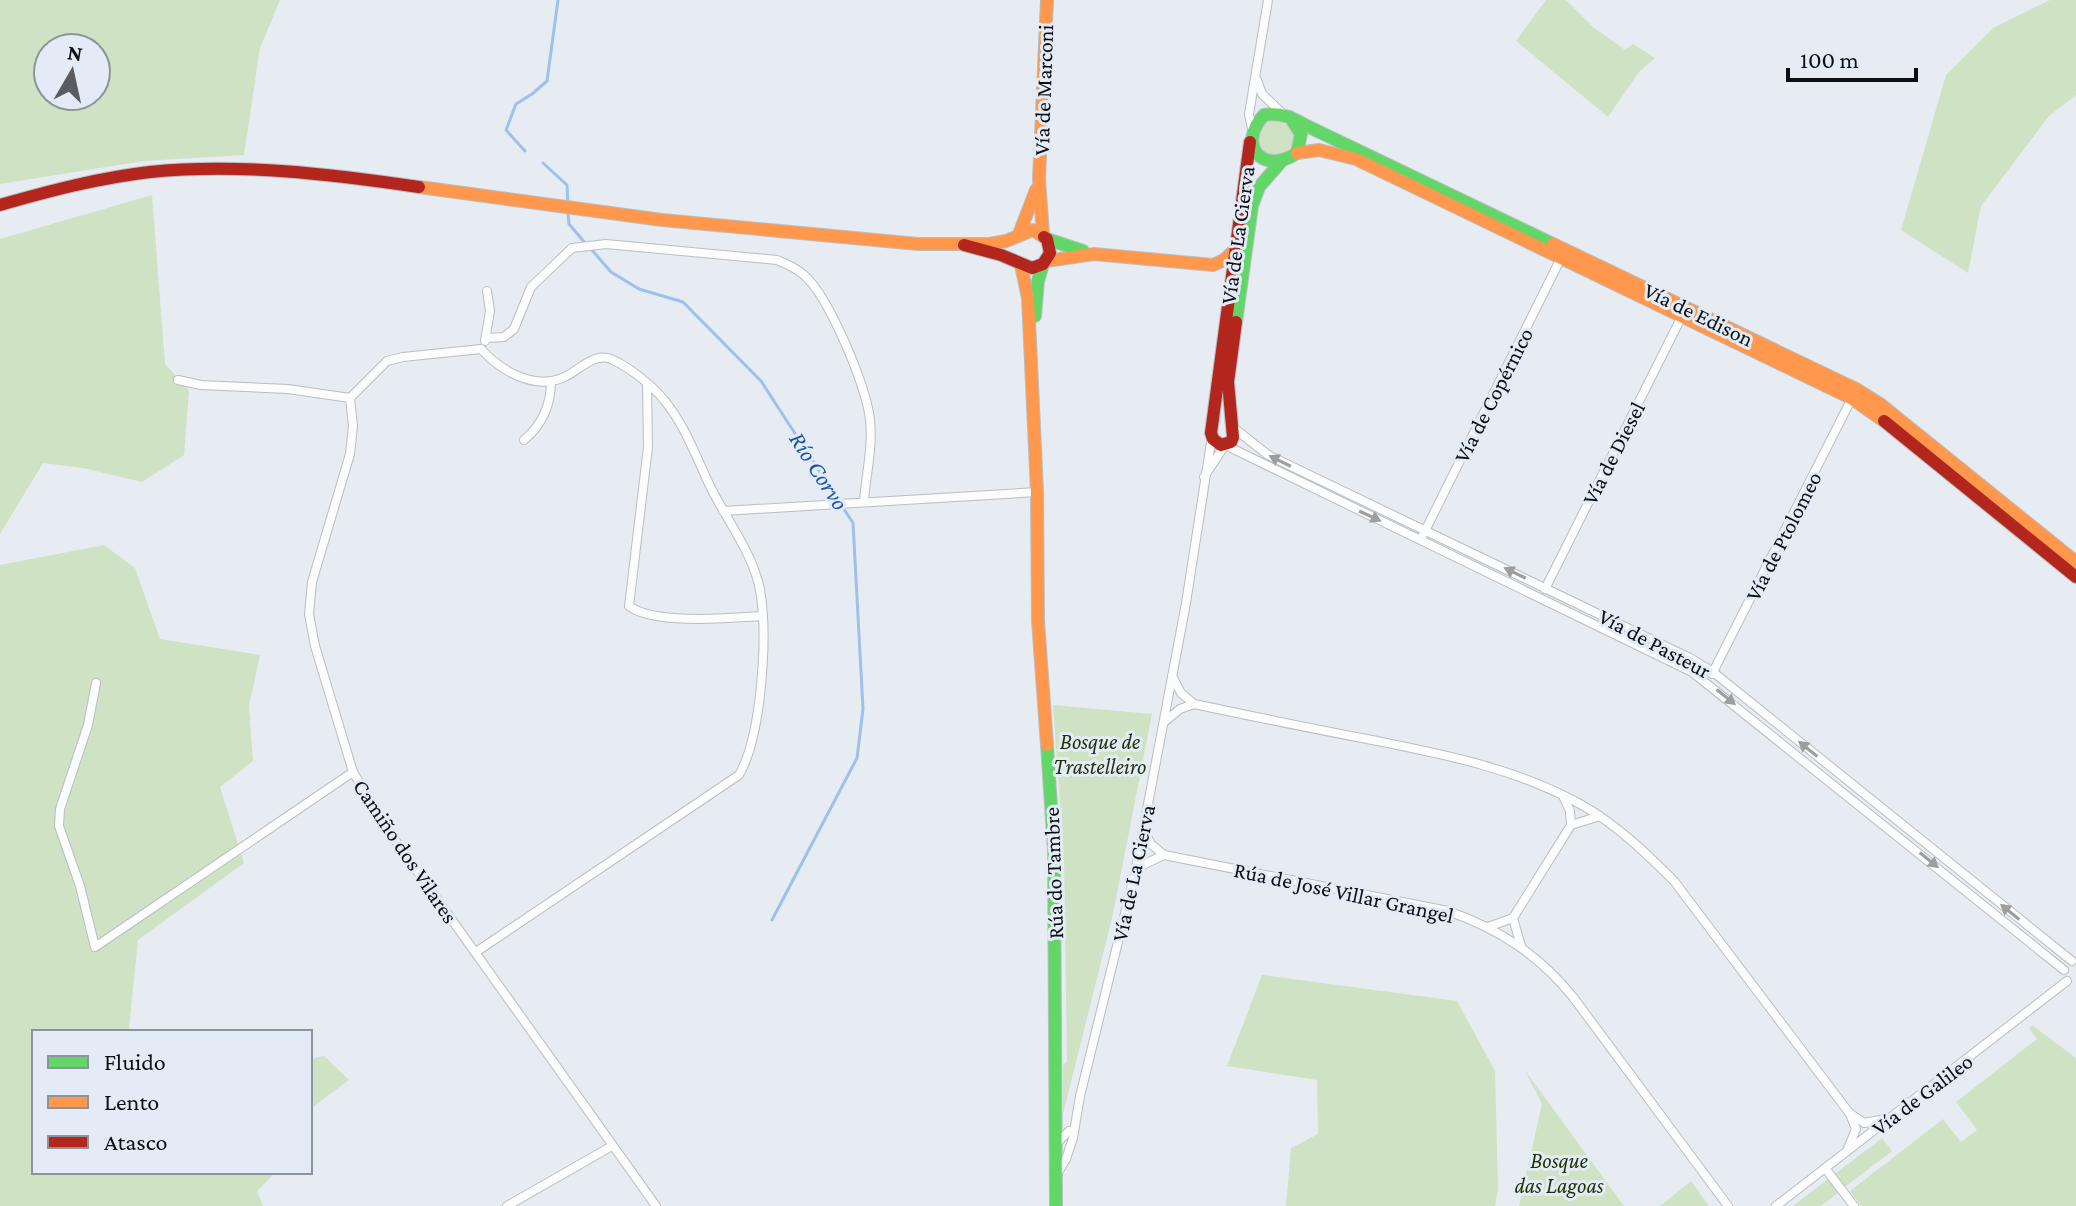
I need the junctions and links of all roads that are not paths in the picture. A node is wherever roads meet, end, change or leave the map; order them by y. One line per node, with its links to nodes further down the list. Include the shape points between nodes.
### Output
1 (1047, 0): 8 (main road, Vía de Marconi)
2 (1268, 0): 3 (street, Vía de La Cierva)
3 (1257, 79): 4 (street, via 1262,94); 5 (street, Vía de La Cierva, via 1249,114)
4 (1287, 115): 5 (main road, via 1264,115); 6 (main road, via 1302,138); 15 (main road, Vía de Edison)
5 (1251, 134): 7 (main road, via 1259,157); 13 (main road, Vía de La Cierva)
6 (1297, 153): 7 (main road); 15 (main road, Vía de Edison, via 1319,150 1356,159)
7 (1280, 163): 30 (main road, Vía de La Cierva, via 1259,187 1252,206 1228,382)
8 (1039, 179): 10 (main road, Vía de Marconi); 11 (main road, Vía de Marconi)
9 (0, 205): 12 (main road, via 145,172 231,167 361,177 556,207 775,232)
10 (1018, 235): 11 (main road, via 1028,230); 12 (main road, via 1003,242); 17 (main road, via 1012,252)
11 (1045, 236): 14 (main road); 16 (main road, via 1050,253)
12 (964, 245): 17 (main road)
13 (1235, 250): 18 (main road); 19 (main road, Vía de La Cierva)
14 (1094, 254): 16 (main road); 18 (main road)
15 (1563, 254): 21 (main road, Vía de Edison); 38 (street, Vía de Copérnico)
16 (1044, 262): 17 (main road, via 1032,268); 24 (main road)
17 (1019, 263): 24 (main road, via 1028,289)
18 (1213, 265): 19 (main road)
19 (1230, 287): 31 (main road, Vía de La Cierva)
20 (487, 291): 22 (street)
21 (1684, 312): 28 (main road, Vía de Edison); 42 (street, Vía de Diesel)
22 (486, 338): 23 (street); 36 (street, via 504,337 514,329 531,287 572,248 594,245 777,260 805,275 829,309 867,399 871,433)
23 (481, 349): 26 (street, via 509,372); 29 (street, via 387,361)
24 (1031, 351): 35 (main road)
25 (178, 380): 29 (street)
26 (551, 381): 27 (street, via 600,357); 32 (street, via 540,424)
27 (647, 384): 37 (street, via 677,420); 44 (street, via 648,447 629,606 694,619)
28 (1854, 394): 40 (main road, Vía de Edison, via 1880,404); 41 (main road, Vía de Edison); 45 (street, Vía de Ptolomeo)
29 (350, 398): 52 (street, Camiño dos Vilares, via 350,454 312,582 309,614)
30 (1231, 426): 31 (main road, via 1221,422); 33 (main road, via 1234,436); 38 (street, Vía de Pasteur, one-way to 30, via 1268,455)
31 (1212, 433): 33 (main road, via 1218,444); 34 (street, Vía de La Cierva)
32 (524, 440)
33 (1225, 445): 34 (street, Vía de La Cierva); 39 (street, Vía de Pasteur, one-way to 39)
34 (1204, 477): 46 (street, Vía de La Cierva)
35 (1037, 492): 36 (street); 75 (main road, Rúa do Tambre, via 1038,621 1054,851)
36 (864, 501): 37 (street)
37 (723, 511): 44 (street, via 749,559)
38 (1426, 530): 39 (street, Vía de Copérnico); 42 (street, Vía de Pasteur, one-way to 38)
39 (1421, 540): 43 (street, Vía de Pasteur)
40 (2076, 562)
41 (2076, 577)
42 (1546, 588): 43 (street, Vía de Diesel); 45 (street, Vía de Pasteur)
43 (1541, 598): 47 (street, Vía de Pasteur)
44 (762, 616): 65 (street, via 756,727 739,775)
45 (1713, 672): 47 (street, Vía de Ptolomeo); 66 (street, Vía de Pasteur, one-way to 45)
46 (1172, 676): 49 (street, Vía de La Cierva); 50 (street)
47 (1707, 681): 67 (street, Vía de Pasteur, one-way to 67)
48 (96, 683): 52 (street, via 59,826 95,947)
49 (1167, 699): 50 (street); 51 (street, Vía de La Cierva)
50 (1189, 703): 51 (street); 53 (street, via 1466,759 1515,773)
51 (1163, 723): 57 (street, Vía de La Cierva)
52 (353, 772): 65 (street, Camiño dos Vilares)
53 (1562, 795): 54 (street); 56 (street)
54 (1582, 805): 55 (street); 56 (street)
55 (1600, 816): 56 (street); 70 (street, via 1674,881)
56 (1573, 821): 61 (street)
57 (1143, 830): 58 (street, Vía de La Cierva); 59 (street)
58 (1139, 851): 59 (street, Rúa de José Villar Grangel); 60 (street, Vía de La Cierva)
59 (1161, 855): 60 (street); 62 (street, Rúa de José Villar Grangel, via 1448,911)
60 (1136, 868): 75 (street, Vía de La Cierva)
61 (1511, 921): 62 (street); 63 (street); 64 (street)
62 (1487, 927): 63 (street, Rúa de José Villar Grangel)
63 (1503, 935): 64 (street, Rúa de José Villar Grangel)
64 (1521, 946): 85 (street, Rúa de José Villar Grangel, via 1573,997)
65 (476, 952): 78 (street, Camiño dos Vilares)
66 (2074, 960): 67 (street)
67 (2064, 970): 68 (street)
68 (2067, 981): 69 (street); 71 (street, Vía de Galileo)
69 (2076, 986)
70 (1850, 1114): 72 (street); 73 (street)
71 (1889, 1119): 72 (street); 74 (street, Vía de Galileo)
72 (1864, 1123): 73 (street); 74 (street)
73 (1856, 1129): 76 (street); 79 (street)
74 (1874, 1130): 76 (street, Vía de Galileo)
75 (1063, 1137): 77 (street); 77 (street, Vía de La Cierva); 81 (main road, Rúa do Tambre)
76 (1861, 1140): 79 (street, Vía de Galileo)
77 (1071, 1145): 81 (street, Vía de La Cierva)
78 (612, 1146): 82 (street); 83 (street, Camiño dos Vilares)
79 (1847, 1151): 80 (street, Vía de Galileo)
80 (1825, 1168): 86 (street, Vía de Galileo); 87 (street)
81 (1057, 1175): 84 (main road, Rúa do Tambre)
82 (507, 1206)
83 (656, 1206)
84 (1056, 1206)
85 (1728, 1206)
86 (1776, 1206)
87 (1854, 1206)

